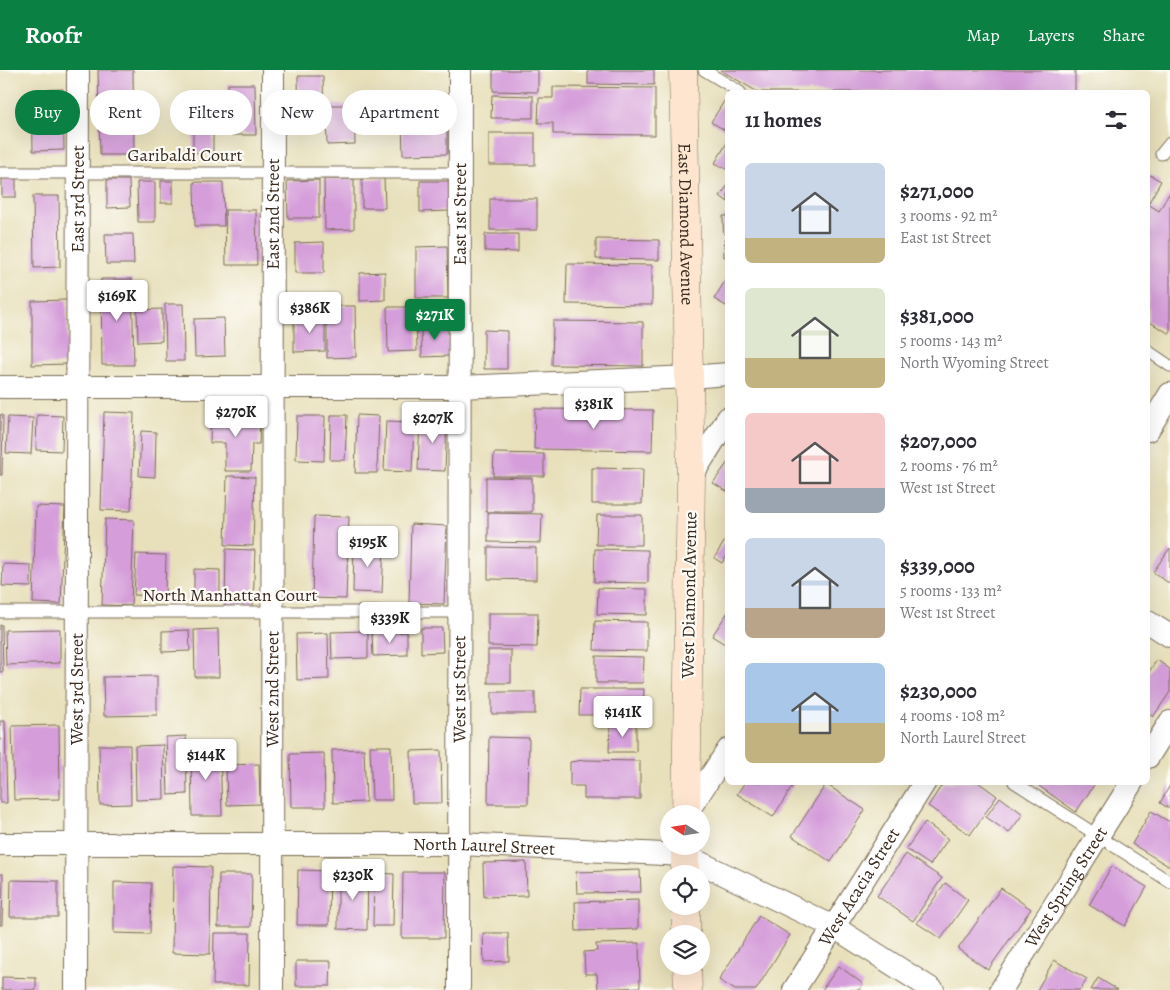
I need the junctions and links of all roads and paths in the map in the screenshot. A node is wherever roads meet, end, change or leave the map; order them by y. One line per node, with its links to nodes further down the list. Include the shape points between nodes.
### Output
1 (78, 70): 10 (street, East 3rd Street)
2 (273, 70): 11 (street, East 2nd Street)
3 (460, 70): 12 (street, East 1st Street)
4 (683, 70): 16 (street, East Diamond Avenue)
5 (704, 70): 6 (lane)
6 (737, 90)
7 (1170, 143): 8 (lane)
8 (1161, 154)
9 (0, 173): 10 (lane, Garibaldi Court)
10 (78, 173): 11 (lane, Garibaldi Court); 18 (street, East 3rd Street)
11 (273, 173): 12 (lane, Garibaldi Court); 19 (street, East 2nd Street)
12 (460, 173): 20 (street, East 1st Street)
13 (1150, 352): 14 (lane)
14 (1170, 366)
15 (725, 374): 16 (street)
16 (690, 377): 20 (street); 24 (street, West Diamond Avenue)
17 (0, 387): 18 (street)
18 (78, 387): 19 (street); 26 (street, West 3rd Street)
19 (273, 387): 20 (street); 27 (street, West 2nd Street)
20 (460, 387): 28 (street, West 1st Street)
21 (1170, 394): 23 (street)
22 (725, 423): 24 (street)
23 (1150, 427)
24 (691, 477): 37 (street, West Diamond Avenue)
25 (0, 612): 26 (lane, North Manhattan Court)
26 (77, 612): 27 (lane, North Manhattan Court); 41 (street, West 3rd Street)
27 (272, 612): 28 (lane, North Manhattan Court); 42 (street, West 2nd Street)
28 (460, 612): 43 (street, West 1st Street)
29 (1150, 623): 30 (street)
30 (1170, 636)
31 (1170, 722): 32 (street)
32 (1150, 754)
33 (725, 755): 38 (street)
34 (923, 785): 46 (street, West Acacia Street)
35 (1019, 785): 39 (lane)
36 (1130, 785): 39 (street, West Spring Street)
37 (686, 805)
38 (692, 805)
39 (1098, 836): 45 (lane); 54 (street, West Spring Street)
40 (0, 844): 41 (street, North Laurel Street)
41 (77, 844): 42 (street, North Laurel Street); 48 (street, West 3rd Street)
42 (272, 844): 43 (street, North Laurel Street); 49 (street, West 2nd Street)
43 (459, 844): 44 (street, North Laurel Street); 50 (street, West 1st Street)
44 (685, 858): 46 (street, North Laurel Street)
45 (1170, 882)
46 (834, 927): 52 (street, West Acacia Street); 53 (street, North Laurel Street)
47 (687, 975): 51 (street)
48 (76, 990)
49 (272, 990)
50 (459, 990)
51 (688, 990)
52 (794, 990)
53 (933, 990)
54 (1001, 990)

